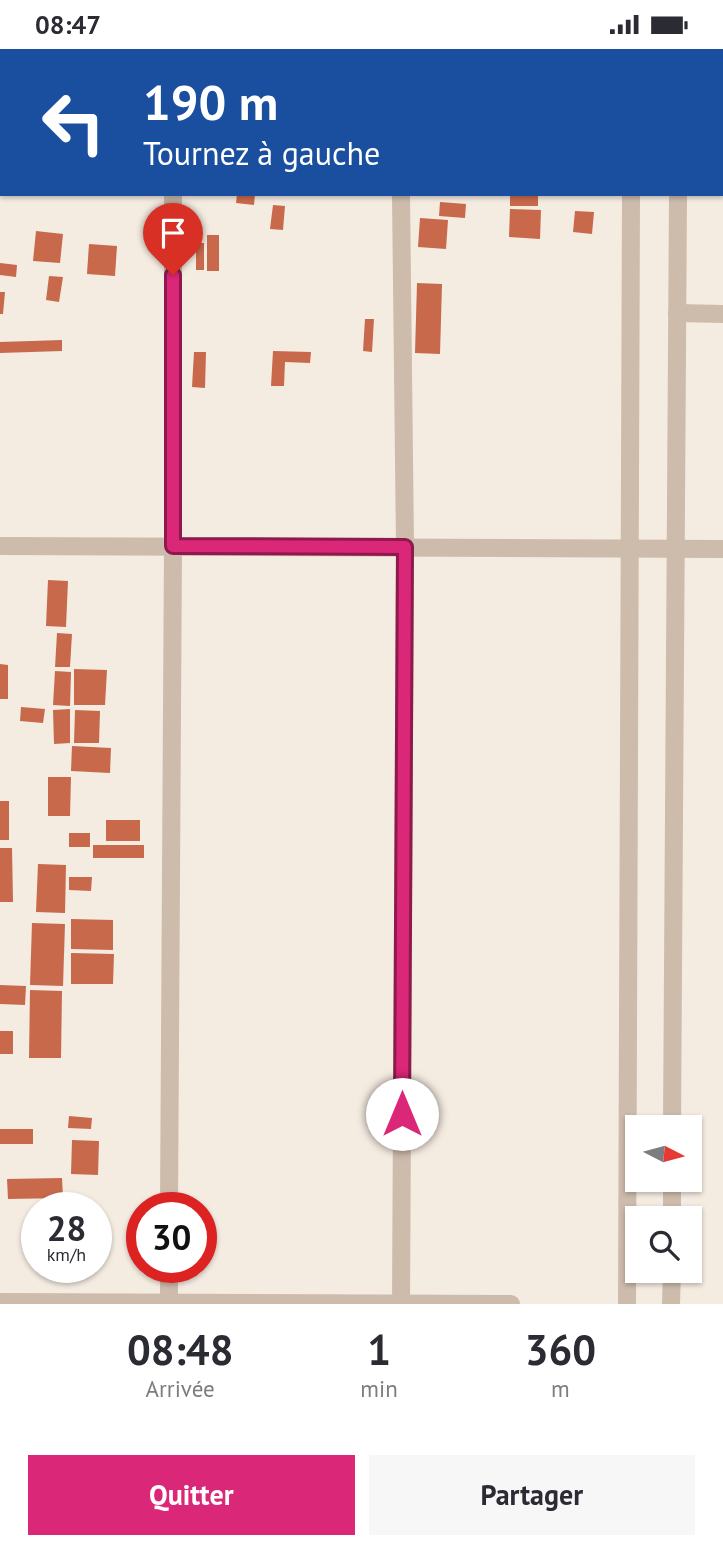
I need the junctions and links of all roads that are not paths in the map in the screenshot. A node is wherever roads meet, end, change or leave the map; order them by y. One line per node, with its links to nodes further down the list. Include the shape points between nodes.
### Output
1 (173, 196): 8 (street)
2 (401, 196): 9 (street)
3 (631, 196): 10 (street)
4 (678, 196): 5 (street)
5 (677, 313): 6 (street); 11 (street)
6 (723, 314)
7 (0, 546): 8 (street)
8 (173, 546): 9 (street); 14 (street)
9 (405, 547): 10 (street); 19 (street)
10 (630, 548): 11 (street); 21 (street)
11 (676, 548): 12 (street); 13 (street)
12 (723, 549)
13 (672, 1115)
14 (169, 1192)
15 (169, 1283): 18 (street)
16 (672, 1283): 22 (street)
17 (0, 1302): 18 (street)
18 (169, 1303): 19 (street)
19 (401, 1304): 20 (street)
20 (511, 1304)
21 (627, 1304)
22 (671, 1304)

